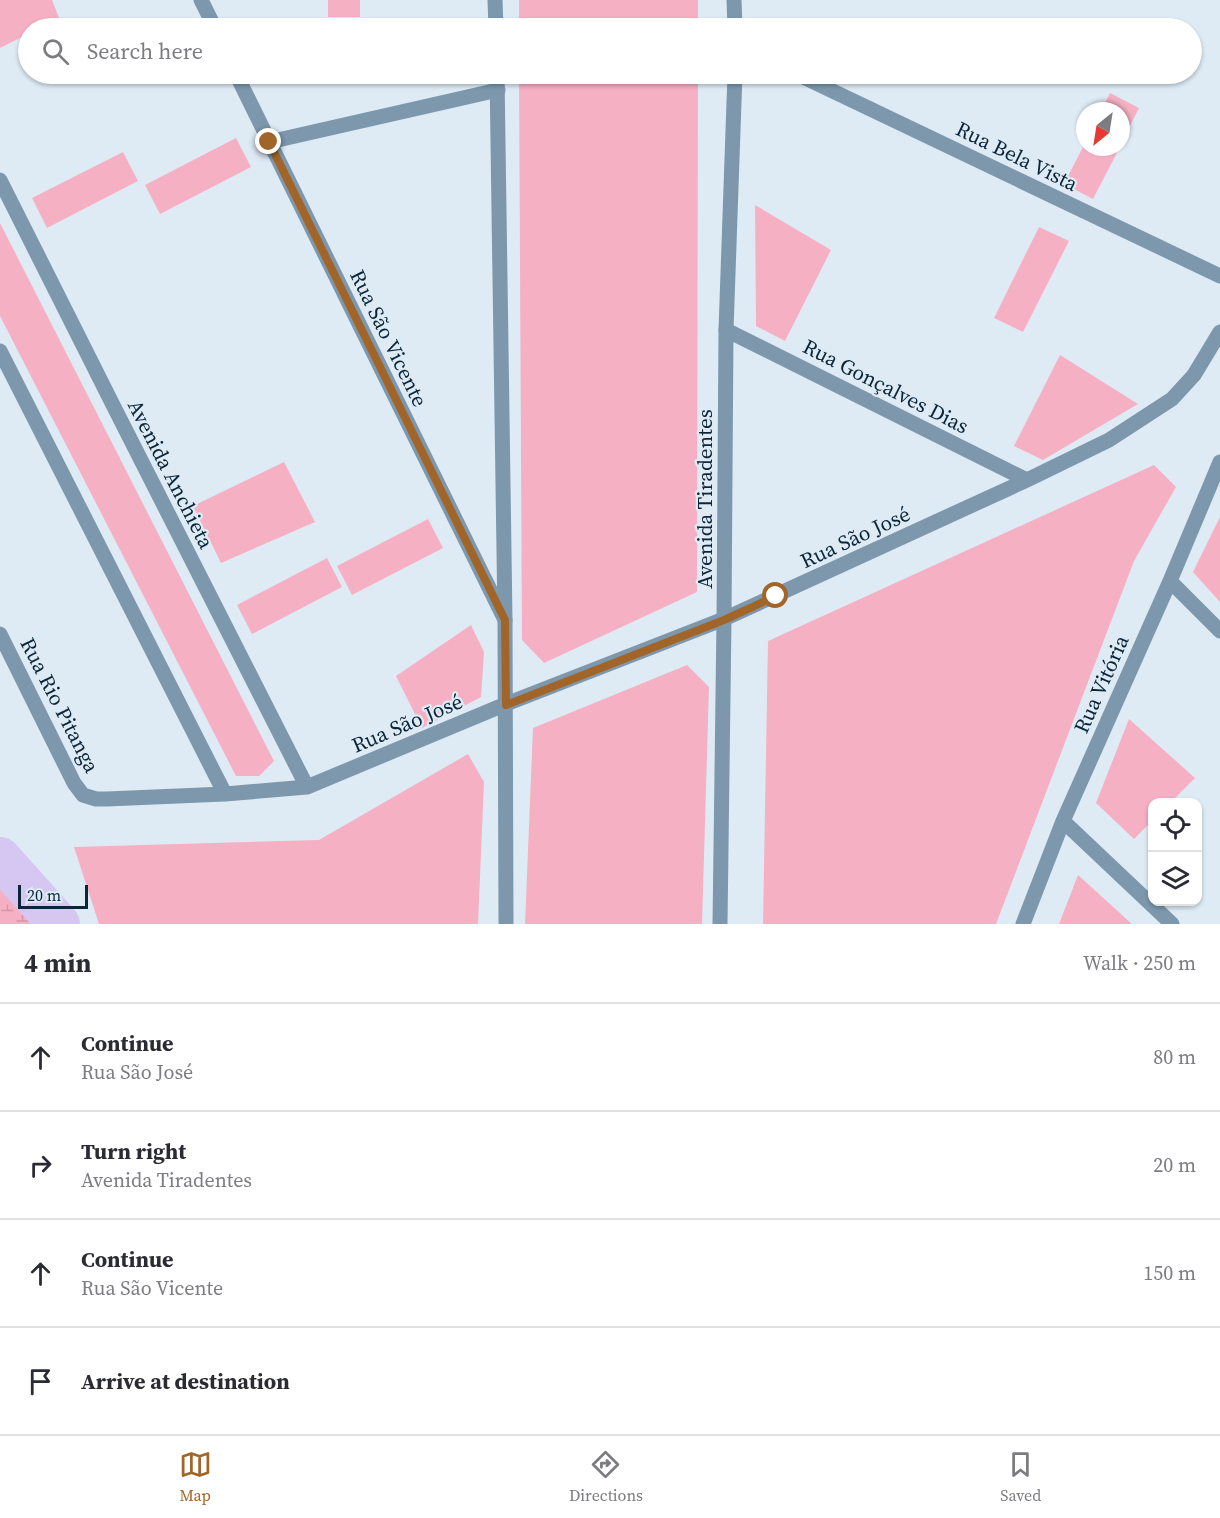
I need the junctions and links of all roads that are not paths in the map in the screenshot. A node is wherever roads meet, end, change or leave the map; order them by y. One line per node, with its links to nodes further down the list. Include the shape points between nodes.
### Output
1 (201, 0): 4 (street)
2 (495, 0): 5 (street)
3 (734, 0): 6 (street)
4 (210, 18)
5 (496, 18)
6 (735, 18)
7 (241, 84): 12 (street, Rua São Vicente)
8 (498, 84): 11 (street)
9 (735, 84): 15 (street, Avenida Tiradentes)
10 (818, 84): 14 (street, Rua Bela Vista)
11 (498, 90): 12 (street); 22 (street)
12 (269, 142): 22 (street, Rua São Vicente)
13 (0, 180): 27 (street, Avenida Anchieta)
14 (1220, 276)
15 (726, 330): 20 (street, Rua Gonçalves Dias); 23 (street, Avenida Tiradentes)
16 (1219, 337): 20 (street, Rua São José, via 1194,375 1172,399 1108,440)
17 (0, 351): 18 (street)
18 (5, 375): 28 (street)
19 (1220, 462): 21 (street, Rua Vitória)
20 (1027, 480): 23 (street, Rua São José)
21 (1170, 581): 24 (street); 30 (street, Rua Vitória)
22 (505, 620): 26 (street)
23 (724, 620): 26 (street, Rua São José); 32 (street, Avenida Tiradentes)
24 (1220, 631)
25 (0, 634): 29 (street, Rua Rio Pitanga)
26 (506, 705): 27 (street, Rua São José); 31 (street)
27 (307, 787): 28 (street, Rua São José)
28 (225, 794): 29 (street, Rua São José, via 107,799)
29 (83, 795)
30 (1063, 821): 33 (street, Rua Vitória); 34 (street)
31 (506, 924)
32 (720, 924)
33 (1023, 924)
34 (1172, 924)

